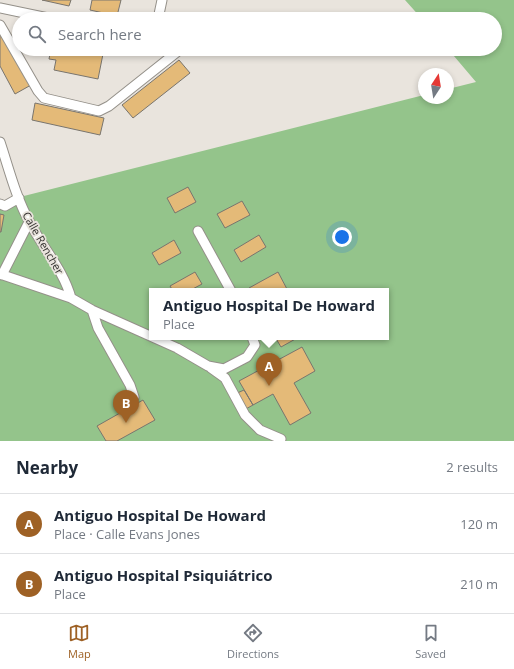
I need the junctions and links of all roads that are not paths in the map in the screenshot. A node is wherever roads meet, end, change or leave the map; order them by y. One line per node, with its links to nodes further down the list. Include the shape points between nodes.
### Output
1 (162, 0): 4 (street)
2 (0, 8): 3 (street)
3 (19, 12)
4 (159, 12)
5 (0, 25): 6 (street)
6 (12, 46)
7 (18, 56): 8 (street, via 44,98 99,111 109,106)
8 (172, 56)
9 (0, 142): 10 (street, Calle Rencher)
10 (19, 198): 11 (street, via 6,206); 12 (street, Calle Rencher)
11 (0, 204)
12 (29, 222): 14 (street); 16 (street, Calle Rencher, via 68,286)
13 (198, 231): 15 (street)
14 (1, 274): 16 (street)
15 (228, 288)
16 (71, 298): 17 (street)
17 (92, 310): 18 (street); 22 (street, via 98,328 130,385 134,397)
18 (149, 335)
19 (159, 340): 21 (street)
20 (253, 340): 21 (street, via 254,345 247,357 224,369)
21 (208, 366): 23 (street, via 225,378 245,414 260,430)
22 (118, 405)
23 (281, 439)

